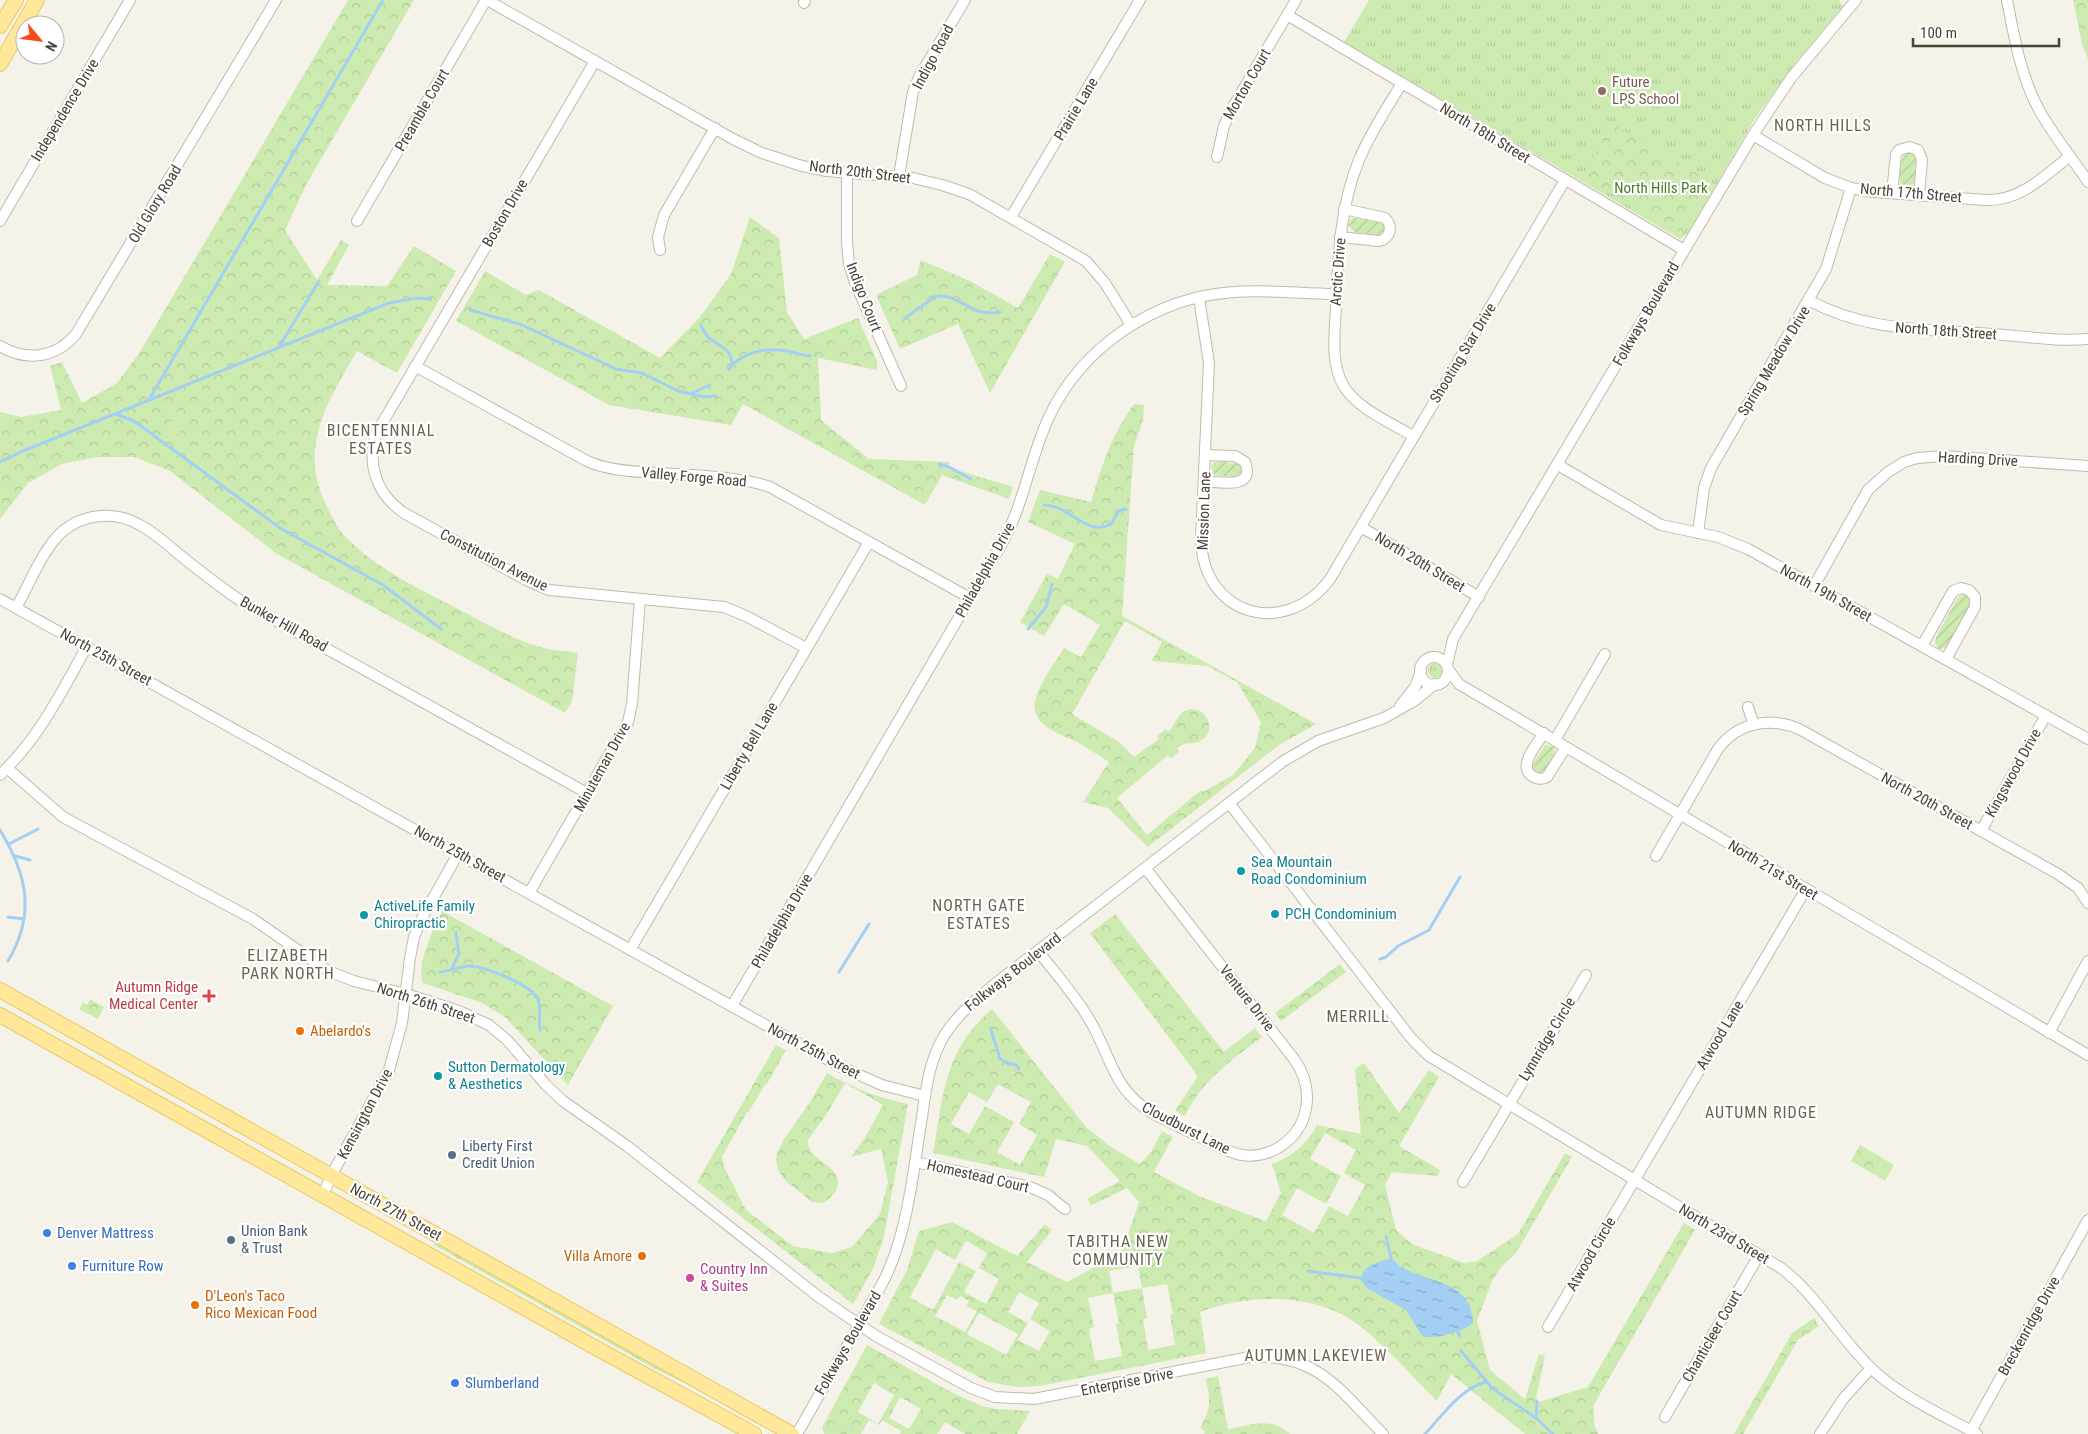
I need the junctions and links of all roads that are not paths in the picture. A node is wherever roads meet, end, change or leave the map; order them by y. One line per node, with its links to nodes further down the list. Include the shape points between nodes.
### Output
1 (16, 0): 12 (main road)
2 (37, 0): 14 (main road)
3 (130, 0): 29 (street, Independence Drive)
4 (276, 0): 39 (street, Old Glory Road, via 70,342 41,355 20,355)
5 (487, 0): 13 (street, North 20th Street); 30 (street, Preamble Court)
6 (965, 0): 21 (street, Indigo Road, via 913,92)
7 (1140, 0): 28 (street, Prairie Lane)
8 (1296, 0): 11 (street, Morton Court)
9 (1856, 0): 17 (street, Folkways Boulevard, via 1791,78)
10 (2007, 0): 19 (street, via 2021,67 2029,88 2045,121)
11 (1287, 16): 15 (street, North 18th Street); 18 (street, Morton Court, via 1231,110)
12 (0, 26)
13 (595, 60): 16 (street, North 20th Street); 40 (street, Boston Drive)
14 (0, 64)
15 (1402, 83): 22 (street, North 18th Street); 27 (street, Arctic Drive, via 1360,159)
16 (715, 128): 20 (street, North 20th Street, via 776,158); 32 (street, via 664,215 658,237)
17 (1753, 135): 24 (street, North 17th Street, via 1825,178); 33 (street, Folkways Boulevard)
18 (1216, 156)
19 (2070, 156): 23 (street); 26 (street, North 17th Street, via 2027,190 2008,199)
20 (847, 173): 21 (street, North 20th Street); 41 (street, Indigo Court, via 849,264)
21 (899, 176): 28 (street, North 20th Street, via 952,188)
22 (1565, 180): 33 (street, North 18th Street); 42 (street, Shooting Star Drive)
23 (2088, 182)
24 (1851, 188): 25 (street, North 17th Street); 36 (street, Spring Meadow Drive, via 1832,255)
25 (1892, 193): 26 (street, North 17th Street); 26 (street, via 1896,154 1909,146 1918,150 1922,160)
26 (1919, 195)
27 (1344, 209): 31 (street, Arctic Drive); 31 (street, via 1385,218 1390,224 1390,231 1385,239 1379,241)
28 (1011, 217): 37 (street, North 20th Street, via 1091,265)
29 (0, 221)
30 (357, 221)
31 (1340, 237): 34 (street, Arctic Drive)
32 (660, 250)
33 (1684, 250): 44 (street, Folkways Boulevard)
34 (1336, 294): 35 (street, Philadelphia Drive, via 1242,291); 42 (street, Arctic Drive, via 1334,352 1344,385 1366,408)
35 (1199, 298): 37 (street, Philadelphia Drive, via 1163,309); 43 (street, Mission Lane, via 1209,363)
36 (1810, 301): 38 (street, North 18th Street, via 1844,317 1874,325); 48 (street, Spring Meadow Drive, via 1711,468 1704,488)
37 (1131, 325): 52 (street, Philadelphia Drive, via 1086,363 1055,406 1041,436 1012,525)
38 (2088, 339)
39 (0, 346)
40 (415, 366): 49 (street, Valley Forge Road, via 591,463 624,471 759,483 774,488); 54 (street, Constitution Avenue, via 377,432 372,447 375,476 390,502 538,586 563,592)
41 (901, 386)
42 (1413, 436): 47 (street, Shooting Star Drive)
43 (1206, 455): 46 (street, Mission Lane); 46 (street, via 1238,457 1245,462 1247,472 1244,480 1237,483)
44 (1558, 465): 48 (street, North 19th Street, via 1650,519); 51 (street, Folkways Boulevard)
45 (2088, 466): 50 (street, Harding Drive, via 1944,456 1904,462 1868,490)
46 (1204, 481): 47 (street, Mission Lane, via 1201,548 1207,573 1218,590 1248,609 1279,612 1308,602 1330,579)
47 (1361, 527): 51 (street, North 20th Street)
48 (1698, 533): 50 (street, North 19th Street, via 1740,545)
49 (869, 542): 52 (street, Valley Forge Road); 59 (street, Liberty Bell Lane)
50 (1814, 586): 58 (street, North 19th Street)
51 (1479, 597): 56 (street, Folkways Boulevard)
52 (970, 598): 92 (street, Philadelphia Drive)
53 (0, 599): 55 (street, North 25th Street)
54 (640, 599): 59 (street, Constitution Avenue, via 732,609); 76 (street, Minuteman Drive, via 630,715 623,733)
55 (16, 608): 57 (street, North 25th Street); 76 (street, Bunker Hill Road, via 48,550 65,530 82,520 117,516 146,528 244,603)
56 (1453, 640): 61 (street, Folkways Boulevard); 63 (street, Folkways Boulevard)
57 (87, 646): 75 (street, via 43,724); 80 (street, North 25th Street)
58 (1922, 646): 62 (street, North 19th Street); 62 (street, via 1954,591 1959,588 1969,590 1975,597 1975,607)
59 (806, 648): 86 (street, Liberty Bell Lane)
60 (1606, 654): 73 (street)
61 (1431, 658): 63 (street, via 1440,658); 64 (street, via 1425,661)
62 (1946, 659): 69 (street, North 19th Street)
63 (1447, 667): 65 (street, via 1446,677); 66 (street, North 21st Street)
64 (1421, 671): 65 (street, via 1425,680); 68 (street, Folkways Boulevard, via 1415,687)
65 (1437, 684): 66 (street, North 21st Street); 68 (street, Folkways Boulevard)
66 (1459, 684): 71 (street, North 21st Street)
67 (1748, 707): 70 (street)
68 (1394, 712): 77 (street, Folkways Boulevard, via 1302,749)
69 (2046, 715): 72 (street, North 19th Street); 79 (street, Kingswood Drive)
70 (1754, 725): 78 (street, via 1736,732 1721,745); 79 (street, North 20th Street, via 1776,722 1793,726)
71 (1544, 733): 73 (street, North 21st Street); 74 (street, via 1527,761 1526,768 1532,776 1543,779 1549,775)
72 (2088, 739)
73 (1554, 740): 74 (street, North 21st Street)
74 (1566, 747): 78 (street, North 21st Street)
75 (4, 772): 91 (street, North 26th Street, via 68,820 253,919 321,967 354,981)
76 (587, 793): 84 (street, Minuteman Drive)
77 (1229, 803): 82 (street, Folkways Boulevard); 97 (street, North 23rd Street, via 1411,1038 1445,1067)
78 (1680, 814): 81 (street); 83 (street, North 21st Street)
79 (1981, 831): 85 (street, North 20th Street, via 2068,880)
80 (458, 854): 84 (street, North 25th Street); 91 (street, Kensington Drive, via 417,931)
81 (1656, 856)
82 (1146, 869): 87 (street, Folkways Boulevard); 98 (street, Venture Drive, via 1299,1066 1307,1086 1307,1109 1300,1127)
83 (1806, 889): 94 (street, North 21st Street); 101 (street, Atwood Lane)
84 (529, 893): 86 (street, North 25th Street)
85 (2088, 903)
86 (630, 950): 92 (street, North 25th Street)
87 (1038, 952): 96 (street, Folkways Boulevard, via 974,1001 952,1024 932,1062); 98 (street, Cloudburst Lane, via 1084,1012 1118,1081 1140,1105 1239,1155 1267,1153)
88 (2088, 961): 94 (street)
89 (1586, 975): 97 (street, Lynnridge Circle)
90 (0, 990): 100 (main road, North 27th Street)
91 (406, 994): 100 (street, Kensington Drive, via 389,1070); 107 (street, North 26th Street, via 468,1014 489,1025 571,1107 628,1146)
92 (732, 1006): 96 (street, North 25th Street, via 856,1075)
93 (0, 1015): 103 (main road, North 27th Street)
94 (2048, 1034): 95 (street, North 21st Street)
95 (2088, 1055)
96 (925, 1096): 99 (street, Folkways Boulevard)
97 (1508, 1104): 101 (street, North 23rd Street); 102 (street, Lynnridge Circle)
98 (1291, 1138)
99 (915, 1162): 104 (street, Homestead Court, via 1030,1187 1048,1195); 107 (street, Folkways Boulevard, via 898,1248)
100 (331, 1176): 103 (street, Kensington Drive); 113 (main road, North 27th Street)
101 (1634, 1180): 106 (street, North 23rd Street); 108 (street, Atwood Circle)
102 (1463, 1182)
103 (318, 1192): 112 (main road, North 27th Street)
104 (1065, 1209)
105 (2088, 1220): 111 (street, Breckenridge Drive)
106 (1759, 1255): 109 (street, North 23rd Street, via 1800,1284); 110 (street, Chanticleer Court)
107 (859, 1325): 114 (street, Folkways Boulevard); 115 (street, Enterprise Drive, via 967,1387 990,1396 1018,1399 1041,1398 1250,1357 1289,1359 1312,1368 1333,1382)
108 (1548, 1327)
109 (1871, 1368): 111 (street, North 23rd Street, via 1903,1393); 116 (street, via 1843,1399)
110 (1665, 1417)
111 (1974, 1432)
112 (754, 1434)
113 (792, 1434)
114 (797, 1434)
115 (1383, 1434)
116 (1820, 1434)

